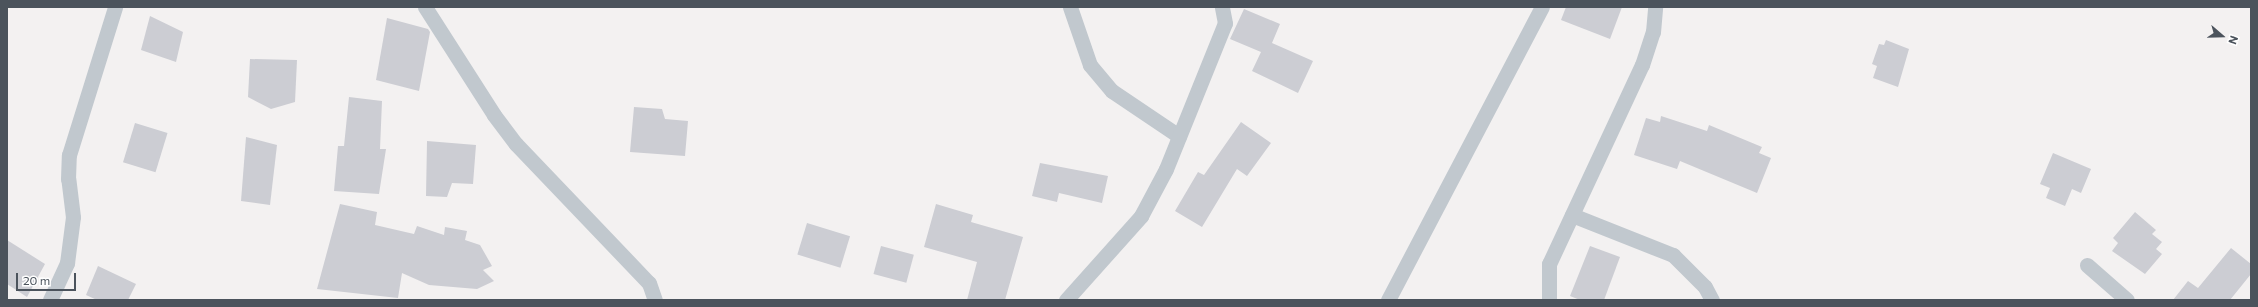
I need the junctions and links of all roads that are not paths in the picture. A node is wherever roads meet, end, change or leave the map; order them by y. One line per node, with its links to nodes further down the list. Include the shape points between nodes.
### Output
1 (116, 7): 10 (street, via 69,155 68,179 73,217 67,263)
2 (424, 7): 11 (street, via 494,115 519,148 649,283)
3 (1070, 7): 7 (street, via 1090,65 1112,91)
4 (1222, 7): 7 (street, via 1225,23)
5 (1542, 7): 13 (street)
6 (1655, 7): 8 (street, via 1652,32 1642,65)
7 (1179, 136): 12 (street, via 1141,216)
8 (1572, 215): 14 (street, via 1549,264); 15 (street, via 1673,255 1705,287)
9 (2087, 265): 16 (street)
10 (50, 300)
11 (655, 300)
12 (1066, 300)
13 (1388, 300)
14 (1549, 300)
15 (1712, 300)
16 (2127, 300)

